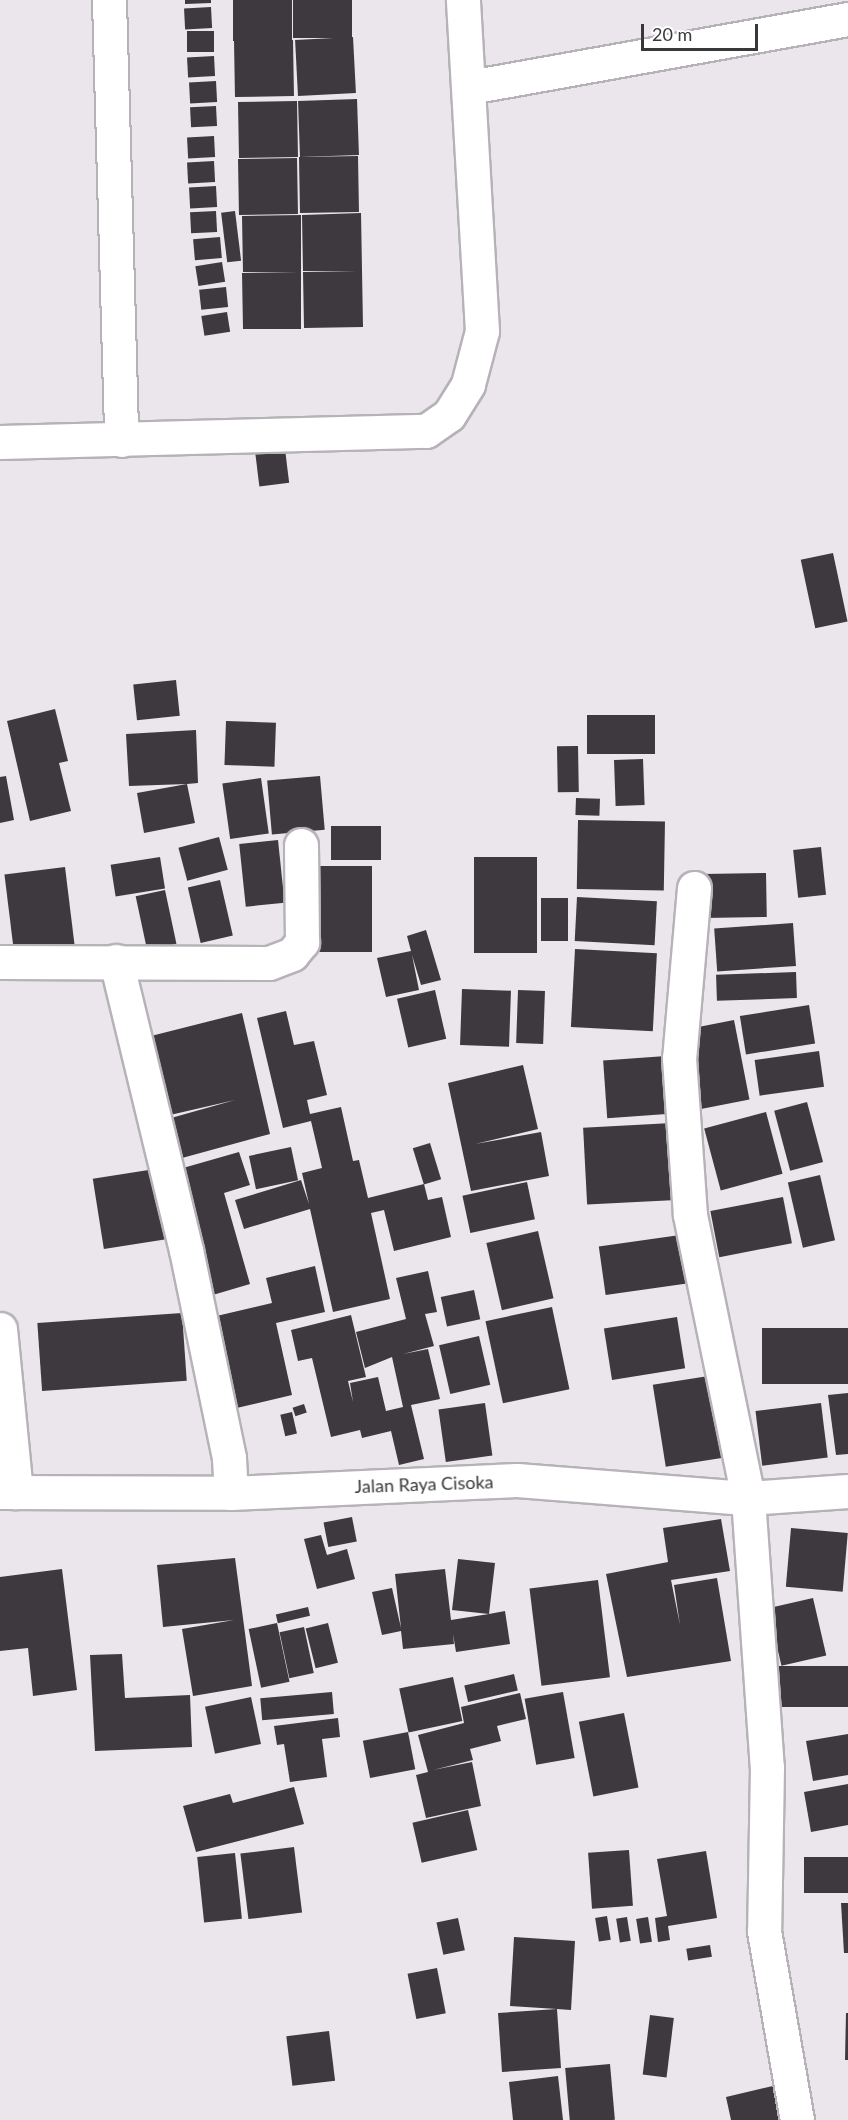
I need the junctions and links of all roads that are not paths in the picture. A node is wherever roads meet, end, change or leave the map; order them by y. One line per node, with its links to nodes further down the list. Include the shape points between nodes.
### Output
1 (110, 0): 5 (street)
2 (463, 0): 4 (street)
3 (848, 20): 4 (street)
4 (470, 87): 5 (street, via 482,331 468,384 449,415 426,431)
5 (121, 440): 6 (street)
6 (0, 442)
7 (301, 845): 10 (street, via 302,942 292,954 269,963)
8 (694, 888): 15 (street, via 679,1058 690,1215)
9 (0, 962): 10 (street)
10 (116, 962): 14 (street, via 186,1250 230,1458)
11 (0, 1329): 13 (street)
12 (848, 1491): 15 (street, Jalan Raya Cisoka)
13 (8, 1492): 14 (street, Jalan Raya Cisoka)
14 (231, 1493): 15 (street, Jalan Raya Cisoka, via 517,1480)
15 (748, 1498): 16 (street, via 767,1767 764,1931)
16 (797, 2120)

